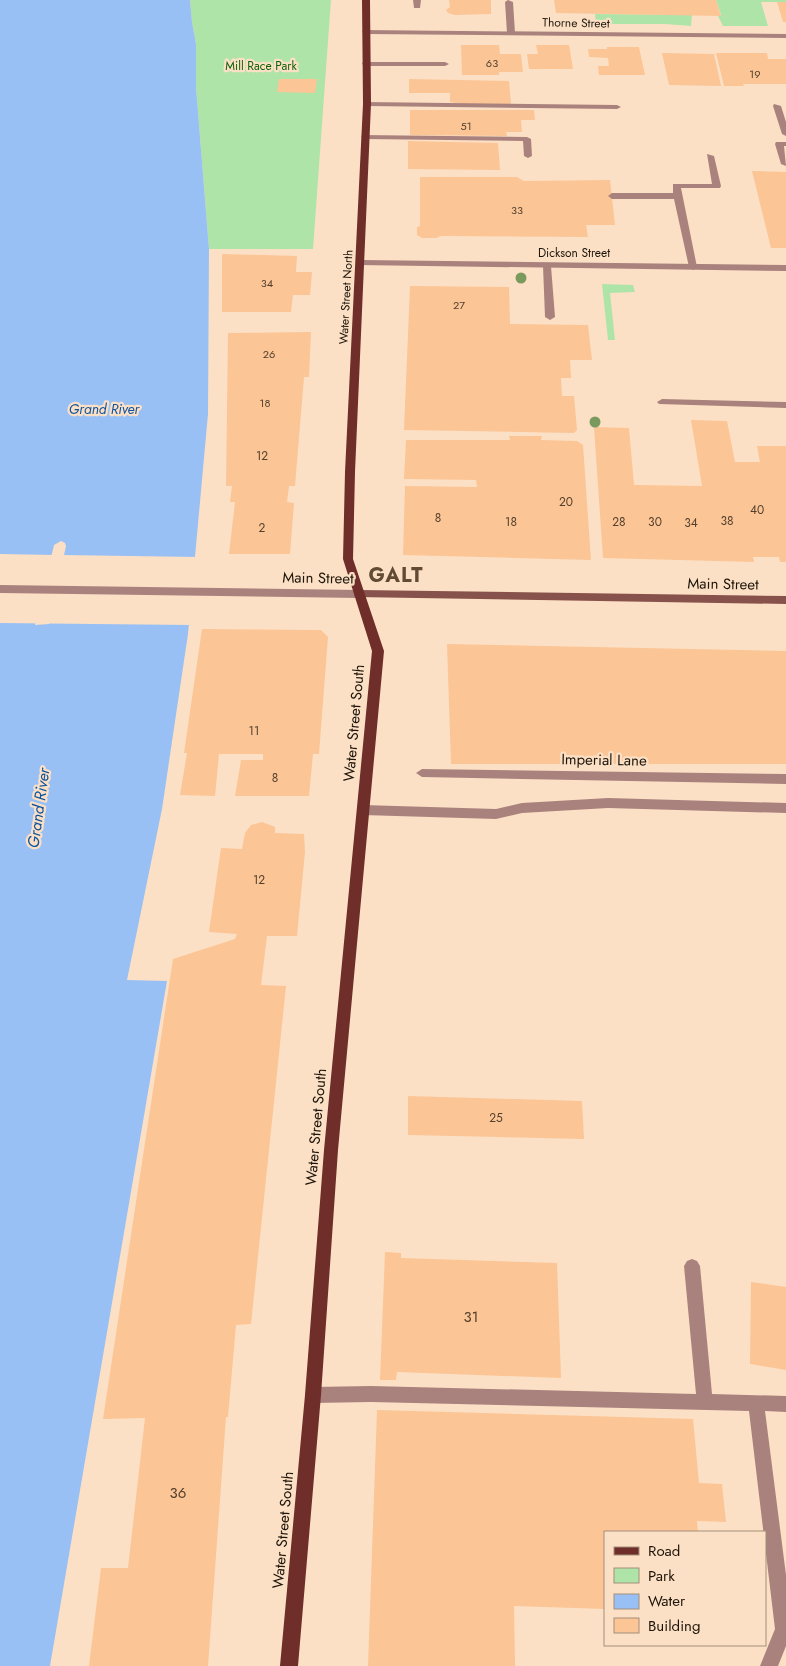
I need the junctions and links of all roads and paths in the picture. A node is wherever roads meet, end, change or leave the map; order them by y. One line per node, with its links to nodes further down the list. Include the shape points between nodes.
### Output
1 (366, 0): 3 (main road, Water Street North)
2 (509, 2): 4 (street)
3 (366, 32): 4 (street, Thorne Street); 6 (main road, Water Street North)
4 (511, 33): 5 (street, Thorne Street)
5 (786, 36)
6 (366, 64): 7 (street); 8 (main road, Water Street North)
7 (445, 64)
8 (366, 104): 9 (street); 12 (main road, Water Street North)
9 (617, 106)
10 (778, 106): 11 (street)
11 (786, 134)
12 (366, 137): 14 (street, via 527,139); 19 (main road, Water Street North)
13 (786, 144): 16 (street, via 779,144)
14 (528, 156)
15 (710, 156): 18 (street, via 717,186 676,186)
16 (785, 164)
17 (612, 196): 18 (street)
18 (678, 196): 21 (street)
19 (361, 263): 20 (street, Dickson Street); 27 (main road, Water Street North, via 348,559)
20 (547, 266): 21 (street, Dickson Street); 23 (street)
21 (692, 267): 22 (street, Dickson Street)
22 (786, 268)
23 (550, 317)
24 (662, 402): 25 (street)
25 (786, 405)
26 (0, 589): 27 (street, Main Street)
27 (359, 594): 28 (main road, Main Street); 32 (main road, Water Street South, via 378,651)
28 (786, 600)
29 (422, 773): 30 (street, Imperial Lane)
30 (786, 779)
31 (786, 808): 32 (street, via 608,803 522,808 496,814)
32 (363, 810): 34 (main road, Water Street South, via 331,1150)
33 (692, 1266): 35 (street)
34 (313, 1395): 35 (street); 38 (main road, Water Street South)
35 (705, 1402): 36 (street)
36 (756, 1403): 37 (street); 39 (street, via 784,1629)
37 (786, 1404)
38 (289, 1666)
39 (769, 1666)

